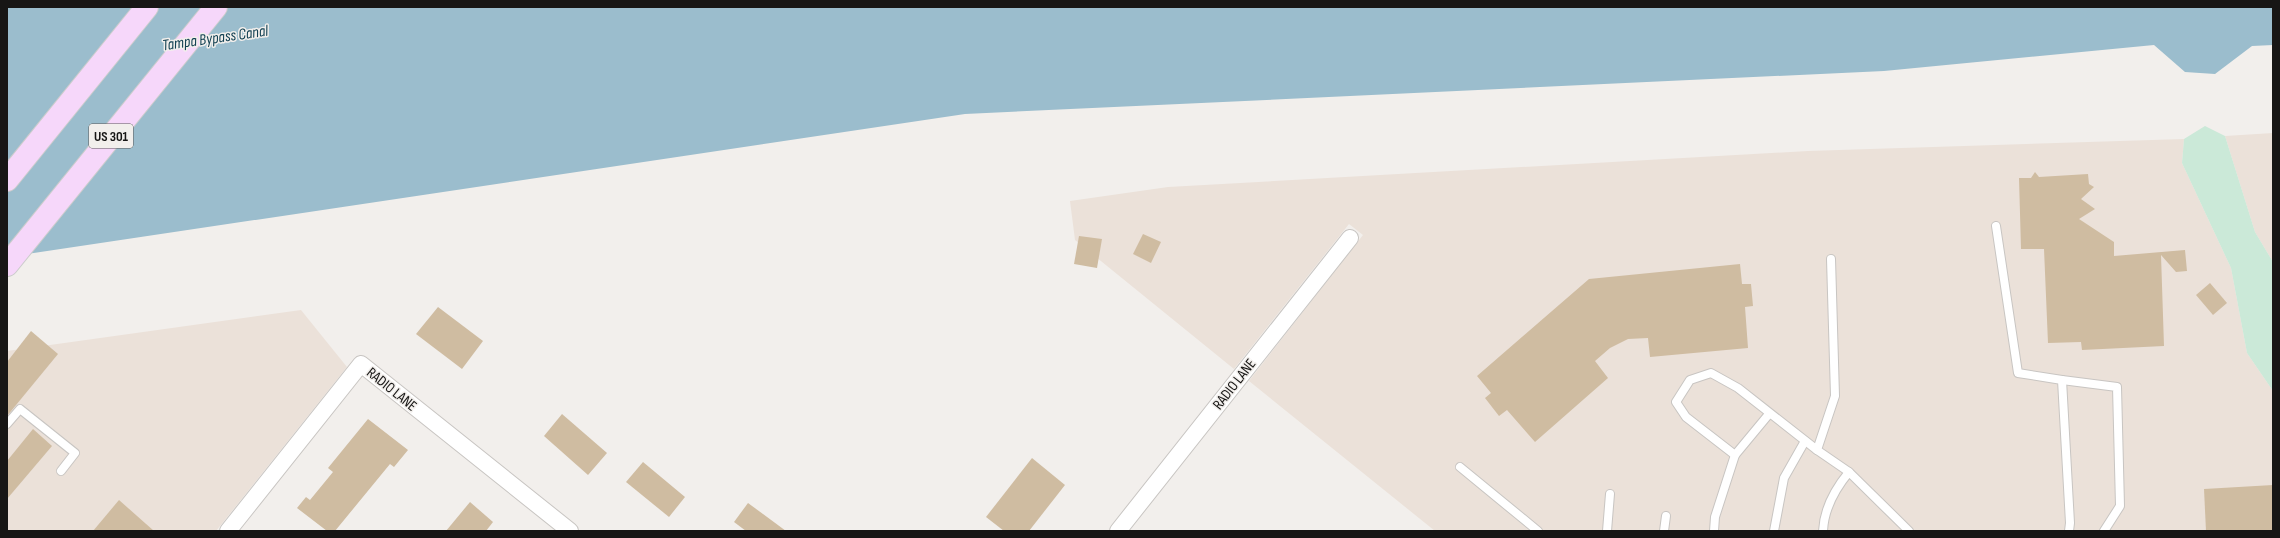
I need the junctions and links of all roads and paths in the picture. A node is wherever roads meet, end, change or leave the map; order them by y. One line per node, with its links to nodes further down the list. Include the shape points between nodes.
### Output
1 (147, 7): 3 (main road)
2 (216, 7): 7 (main road, US 301)
3 (7, 180)
4 (1996, 226): 8 (lane, via 2018,373)
5 (1350, 238): 21 (street, RADIO LANE)
6 (1831, 259): 12 (lane, via 1835,396)
7 (7, 265)
8 (2062, 380): 29 (lane); 30 (lane, via 2117,387 2120,506)
9 (1769, 414): 11 (lane); 13 (lane); 13 (lane, via 1738,388 1711,373 1690,380 1676,402 1686,417)
10 (8, 420): 15 (lane, via 20,409 75,454)
11 (1805, 441): 12 (lane); 26 (lane, via 1784,478)
12 (1817, 450): 16 (lane)
13 (1735, 455): 25 (lane, via 1715,517)
14 (1460, 467): 22 (lane)
15 (61, 471)
16 (1849, 472): 27 (lane, via 1838,486 1824,517); 28 (lane)
17 (1610, 494): 23 (lane)
18 (1666, 516): 24 (lane)
19 (228, 531): 20 (street, RADIO LANE, via 362,364)
20 (570, 531)
21 (1118, 531)
22 (1538, 531)
23 (1607, 531)
24 (1664, 531)
25 (1714, 531)
26 (1774, 531)
27 (1823, 531)
28 (1910, 531)
29 (2069, 531)
30 (2104, 531)

